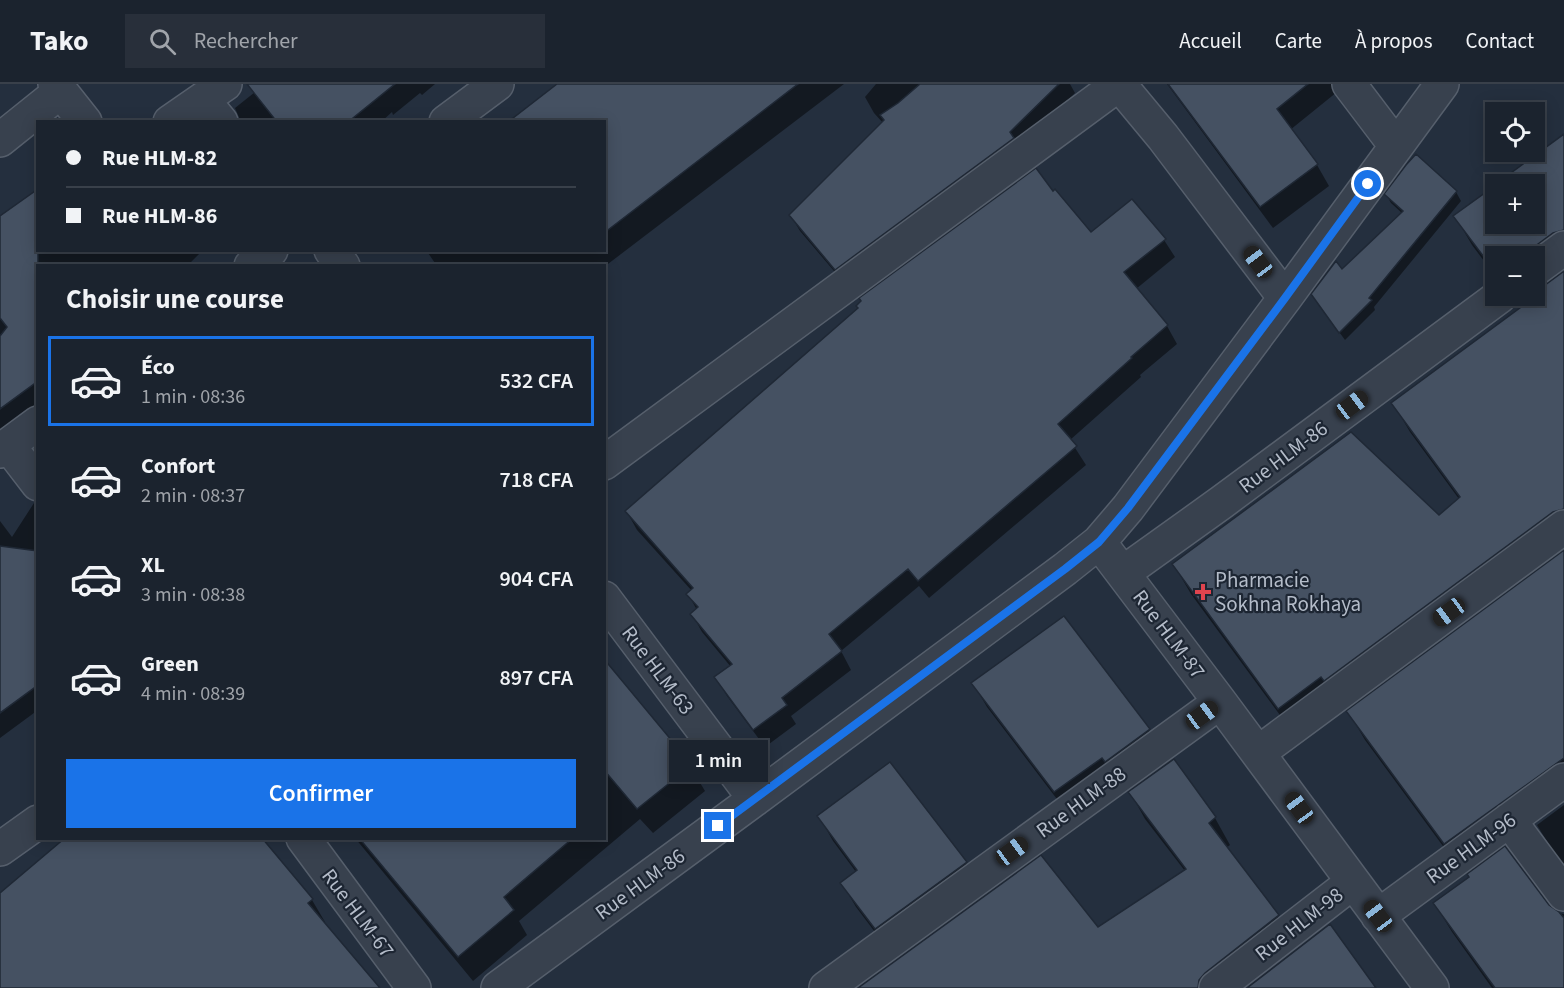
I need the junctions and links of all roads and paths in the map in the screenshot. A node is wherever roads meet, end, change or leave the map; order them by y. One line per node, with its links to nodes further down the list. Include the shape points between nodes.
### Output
1 (497, 84): 9 (street)
2 (1119, 84): 16 (street); 20 (street)
3 (1349, 84): 11 (street)
4 (1442, 84): 11 (street, Rue HLM-86)
5 (58, 88): 7 (street); 10 (street)
6 (216, 102): 8 (street)
7 (83, 120)
8 (175, 120)
9 (449, 120)
10 (0, 140)
11 (1396, 146): 16 (street, Rue HLM-86)
12 (1564, 248): 14 (street)
13 (268, 252): 15 (street)
14 (1545, 262)
15 (254, 264)
16 (1285, 298): 23 (street, Rue HLM-86)
17 (1487, 306): 24 (street, Rue HLM-86)
18 (36, 424): 19 (street)
19 (4, 448): 21 (street)
20 (606, 462)
21 (36, 482)
22 (1564, 527): 27 (street)
23 (1099, 542): 24 (street, Rue HLM-87); 29 (street, Rue HLM-86)
24 (1123, 573): 26 (street, Rue HLM-87)
25 (606, 603): 29 (street, Rue HLM-63)
26 (1220, 702): 27 (street, Rue HLM-87); 39 (street, Rue HLM-88)
27 (1258, 753): 34 (street, Rue HLM-87)
28 (1564, 780): 30 (street, Rue HLM-96)
29 (755, 800): 38 (street, Rue HLM-86)
30 (1509, 820): 35 (street); 36 (street, Rue HLM-96)
31 (36, 823): 33 (street)
32 (304, 840): 37 (street, Rue HLM-67)
33 (0, 849)
34 (1353, 882): 36 (street, Rue HLM-87); 40 (street, Rue HLM-98)
35 (1564, 894)
36 (1378, 916): 41 (street, Rue HLM-87)
37 (414, 988)
38 (498, 988)
39 (826, 988)
40 (1216, 988)
41 (1432, 988)

